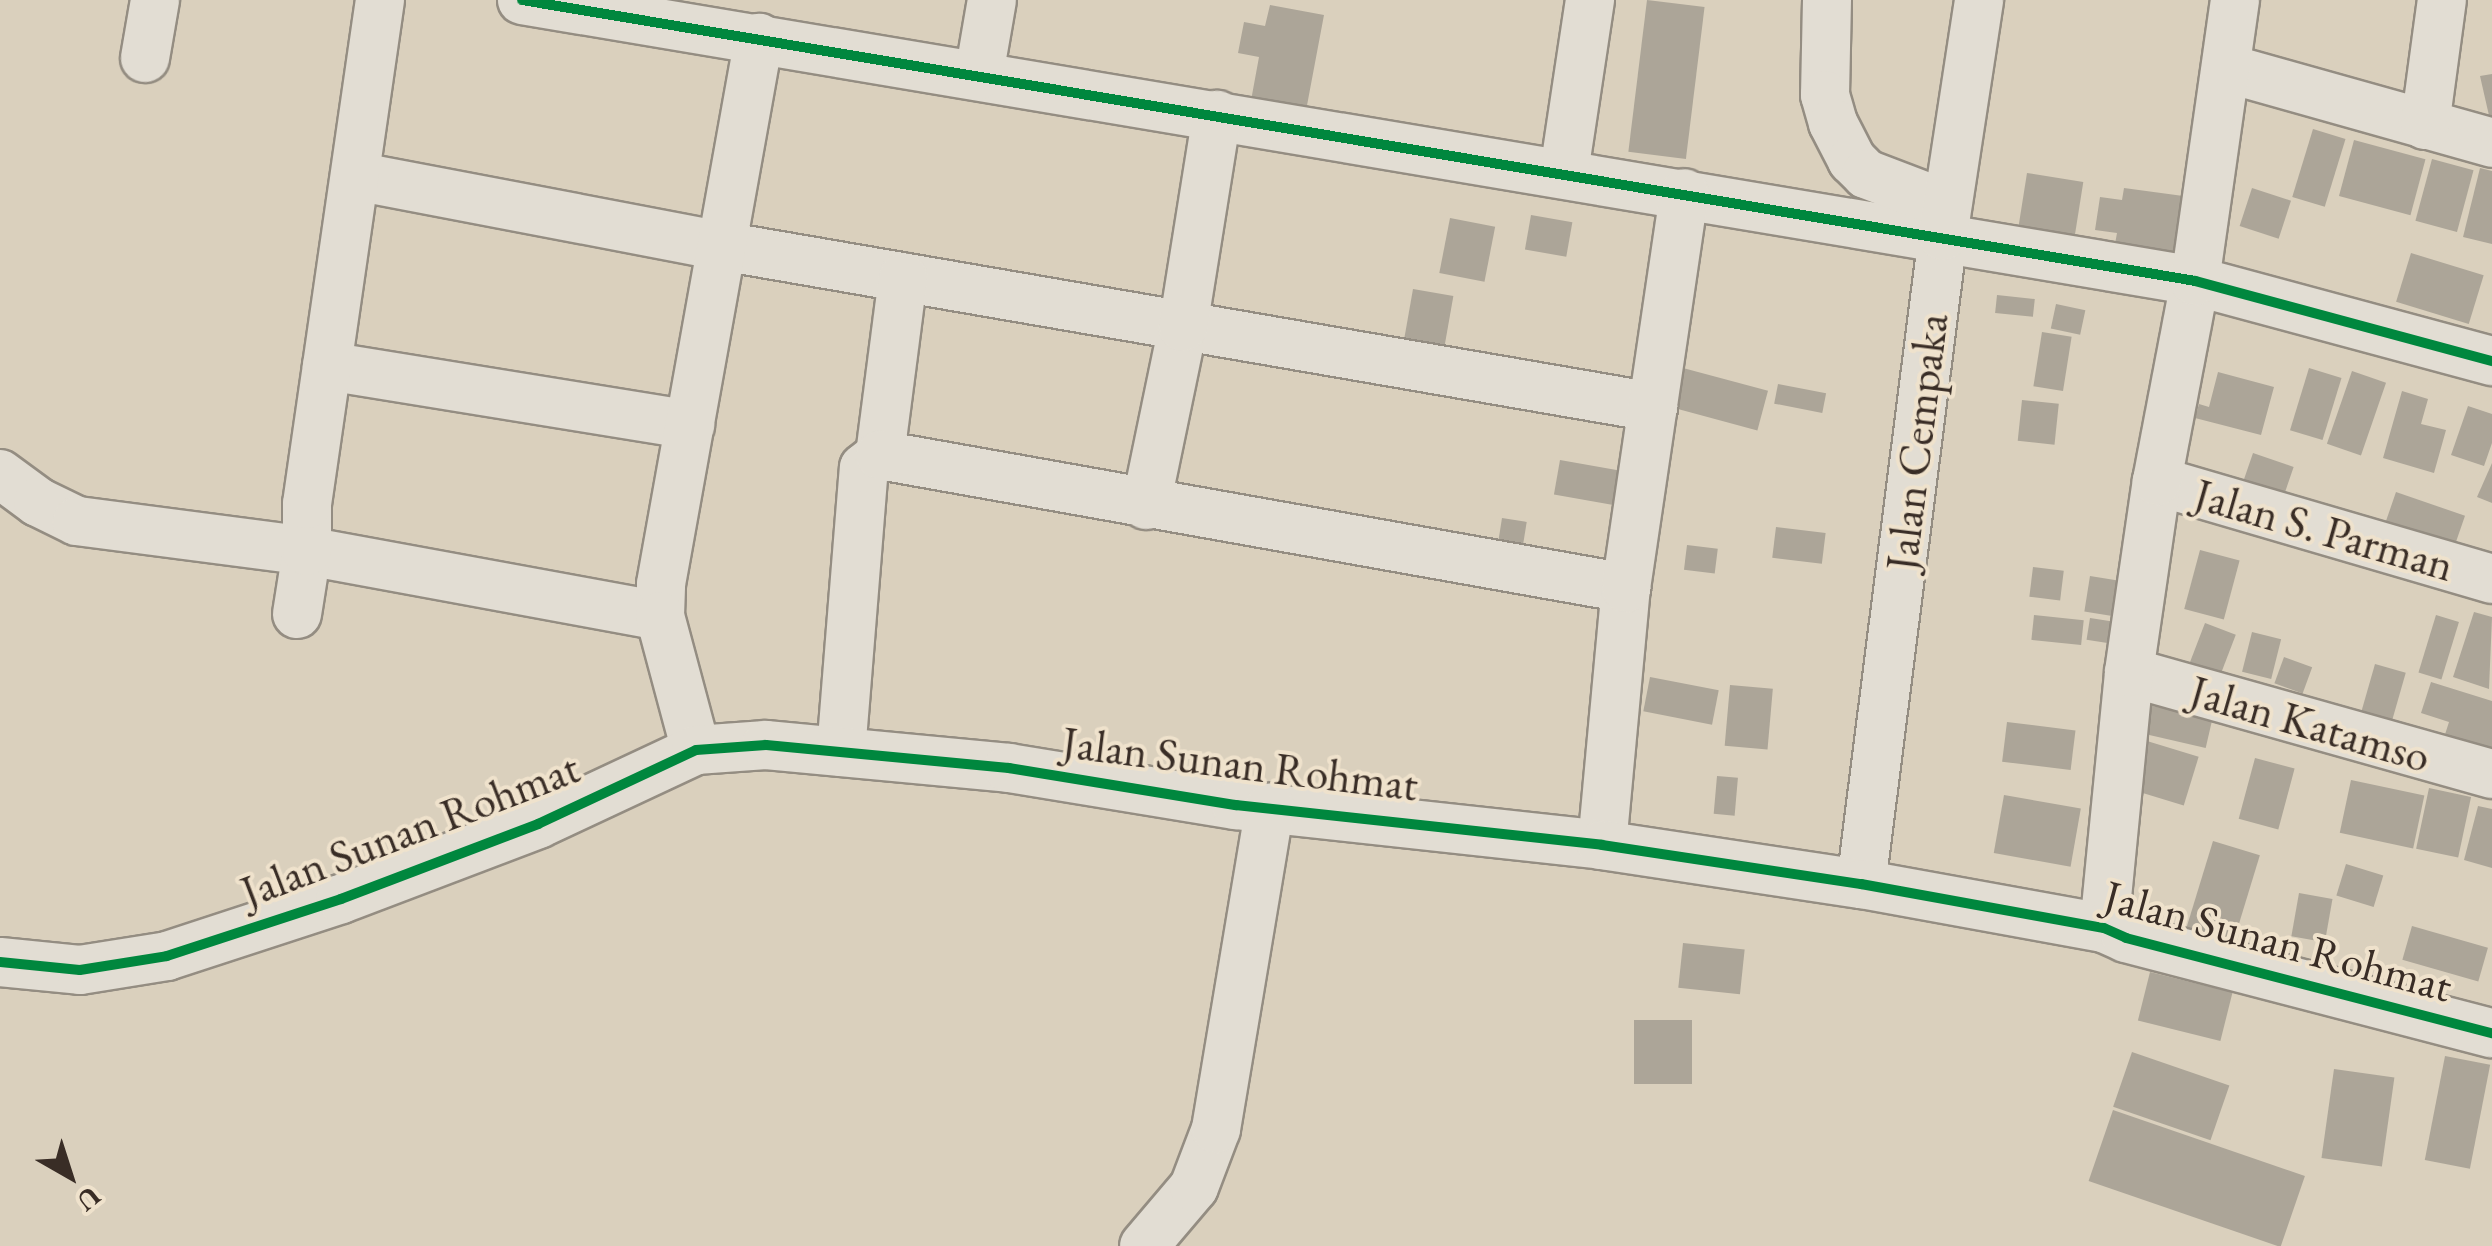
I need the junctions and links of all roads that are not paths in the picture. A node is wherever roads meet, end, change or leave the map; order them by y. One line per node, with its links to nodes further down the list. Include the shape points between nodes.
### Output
1 (154, 0): 12 (street)
2 (380, 0): 19 (street)
3 (522, 0): 10 (street)
4 (992, 0): 14 (street)
5 (1590, 0): 18 (street)
6 (1826, 0): 21 (street, via 1825,95 1852,160)
7 (1979, 0): 21 (street, Jalan Cempaka)
8 (2235, 0): 13 (street)
9 (2442, 0): 16 (street)
10 (601, 7): 11 (street)
11 (759, 38): 14 (street); 22 (street)
12 (145, 58)
13 (2226, 68): 16 (street); 24 (street)
14 (979, 74): 15 (street)
15 (1216, 115): 18 (street); 25 (street)
16 (2426, 124): 17 (street)
17 (2492, 143)
18 (1564, 172): 20 (street)
19 (355, 176): 22 (street); 27 (street)
20 (1684, 193): 21 (street); 28 (street)
21 (1945, 220): 24 (street); 45 (street, Jalan Cempaka)
22 (722, 246): 23 (street); 29 (street)
23 (903, 277): 25 (street); 30 (street)
24 (2196, 281): 26 (street); 32 (street)
25 (1183, 327): 28 (street); 33 (street)
26 (2492, 361)
27 (327, 366): 29 (street); 34 (street, via 307,504)
28 (1653, 406): 36 (street)
29 (690, 425): 38 (street)
30 (880, 456): 33 (street); 41 (street, via 864,468)
31 (0, 474): 34 (street, via 77,521)
32 (2156, 481): 35 (street, Jalan S. Parman); 39 (street)
33 (1146, 504): 36 (street)
34 (307, 552): 37 (street); 38 (street)
35 (2492, 579)
36 (1626, 588): 44 (street)
37 (297, 614)
38 (660, 616): 40 (street)
39 (2128, 672): 42 (street, Jalan Katamso); 46 (street)
40 (696, 750): 41 (street, Jalan Sunan Rohmat, via 766,745); 47 (street, Jalan Sunan Rohmat, via 538,824 167,956 80,970)
41 (841, 752): 43 (street, Jalan Sunan Rohmat, via 1009,768)
42 (2492, 774)
43 (1270, 808): 44 (street, Jalan Sunan Rohmat); 49 (street, via 1216,1129 1194,1187)
44 (1602, 844): 45 (street, Jalan Sunan Rohmat)
45 (1861, 884): 46 (street, Jalan Sunan Rohmat)
46 (2104, 928): 48 (street, Jalan Sunan Rohmat)
47 (0, 962)
48 (2492, 1033)
49 (1144, 1246)

